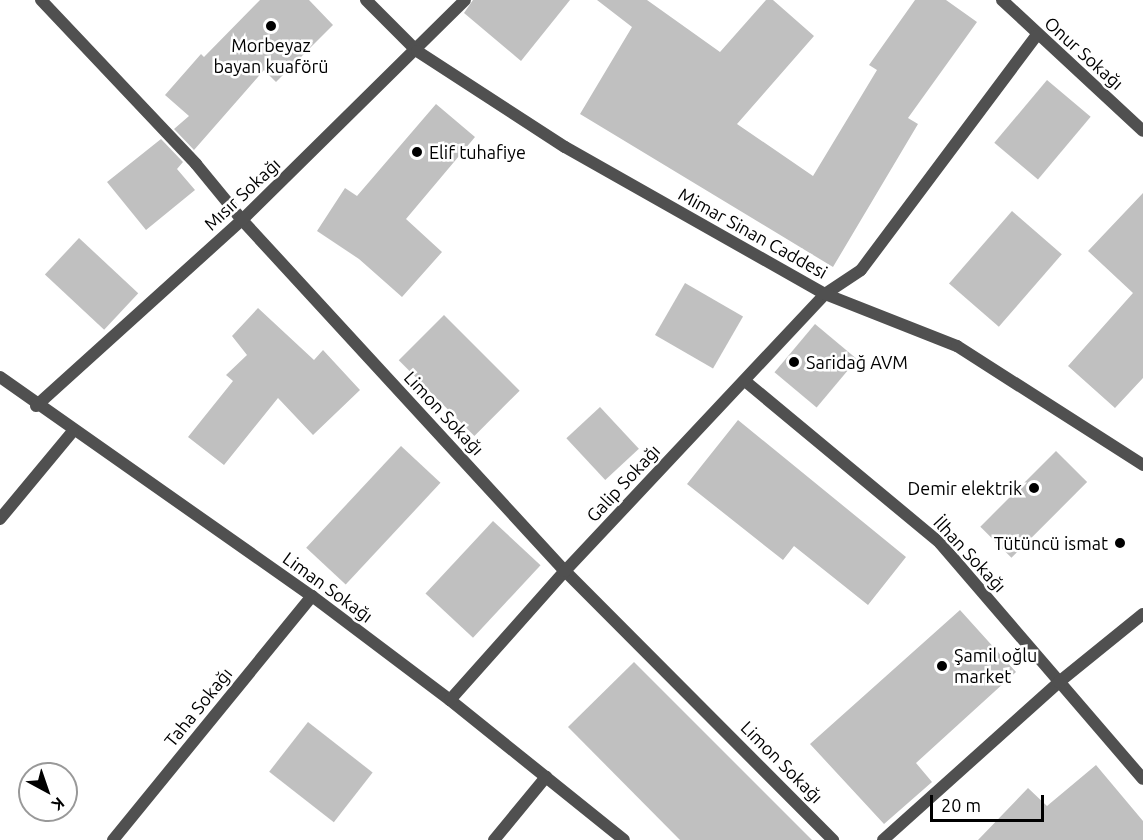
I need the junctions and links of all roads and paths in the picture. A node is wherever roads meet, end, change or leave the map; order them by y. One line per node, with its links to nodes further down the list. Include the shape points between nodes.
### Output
1 (40, 0): 8 (street, Limon Sokağı, via 196,164)
2 (366, 0): 6 (street, Mimar Sinan Caddesi)
3 (465, 0): 6 (street, Mısır Sokağı)
4 (1002, 0): 5 (street, Onur Sokağı)
5 (1036, 35): 7 (street, Onur Sokağı); 9 (street, Galip Sokağı, via 861,270)
6 (417, 51): 8 (street, Mısır Sokağı); 9 (street, Mimar Sinan Caddesi, via 565,147)
7 (1143, 131)
8 (242, 220): 12 (street, Mısır Sokağı); 16 (street, Limon Sokağı)
9 (825, 294): 11 (street, Galip Sokağı); 14 (street, Mimar Sinan Caddesi, via 957,346)
10 (0, 377): 12 (street, Liman Sokağı)
11 (744, 381): 16 (street, Galip Sokağı); 19 (street, İlhan Sokağı, via 940,543)
12 (36, 406): 13 (street, Liman Sokağı)
13 (74, 431): 15 (street); 17 (street, Liman Sokağı)
14 (1143, 465)
15 (0, 519)
16 (565, 571): 20 (street, Galip Sokağı); 26 (street, Limon Sokağı)
17 (312, 596): 20 (street, Liman Sokağı); 23 (street, Taha Sokağı)
18 (1143, 614): 19 (street)
19 (1059, 682): 22 (street, İlhan Sokağı); 27 (street)
20 (450, 700): 21 (street, Liman Sokağı)
21 (546, 777): 24 (street); 25 (street, Liman Sokağı)
22 (1143, 779)
23 (112, 840)
24 (494, 840)
25 (624, 840)
26 (833, 840)
27 (883, 840)

